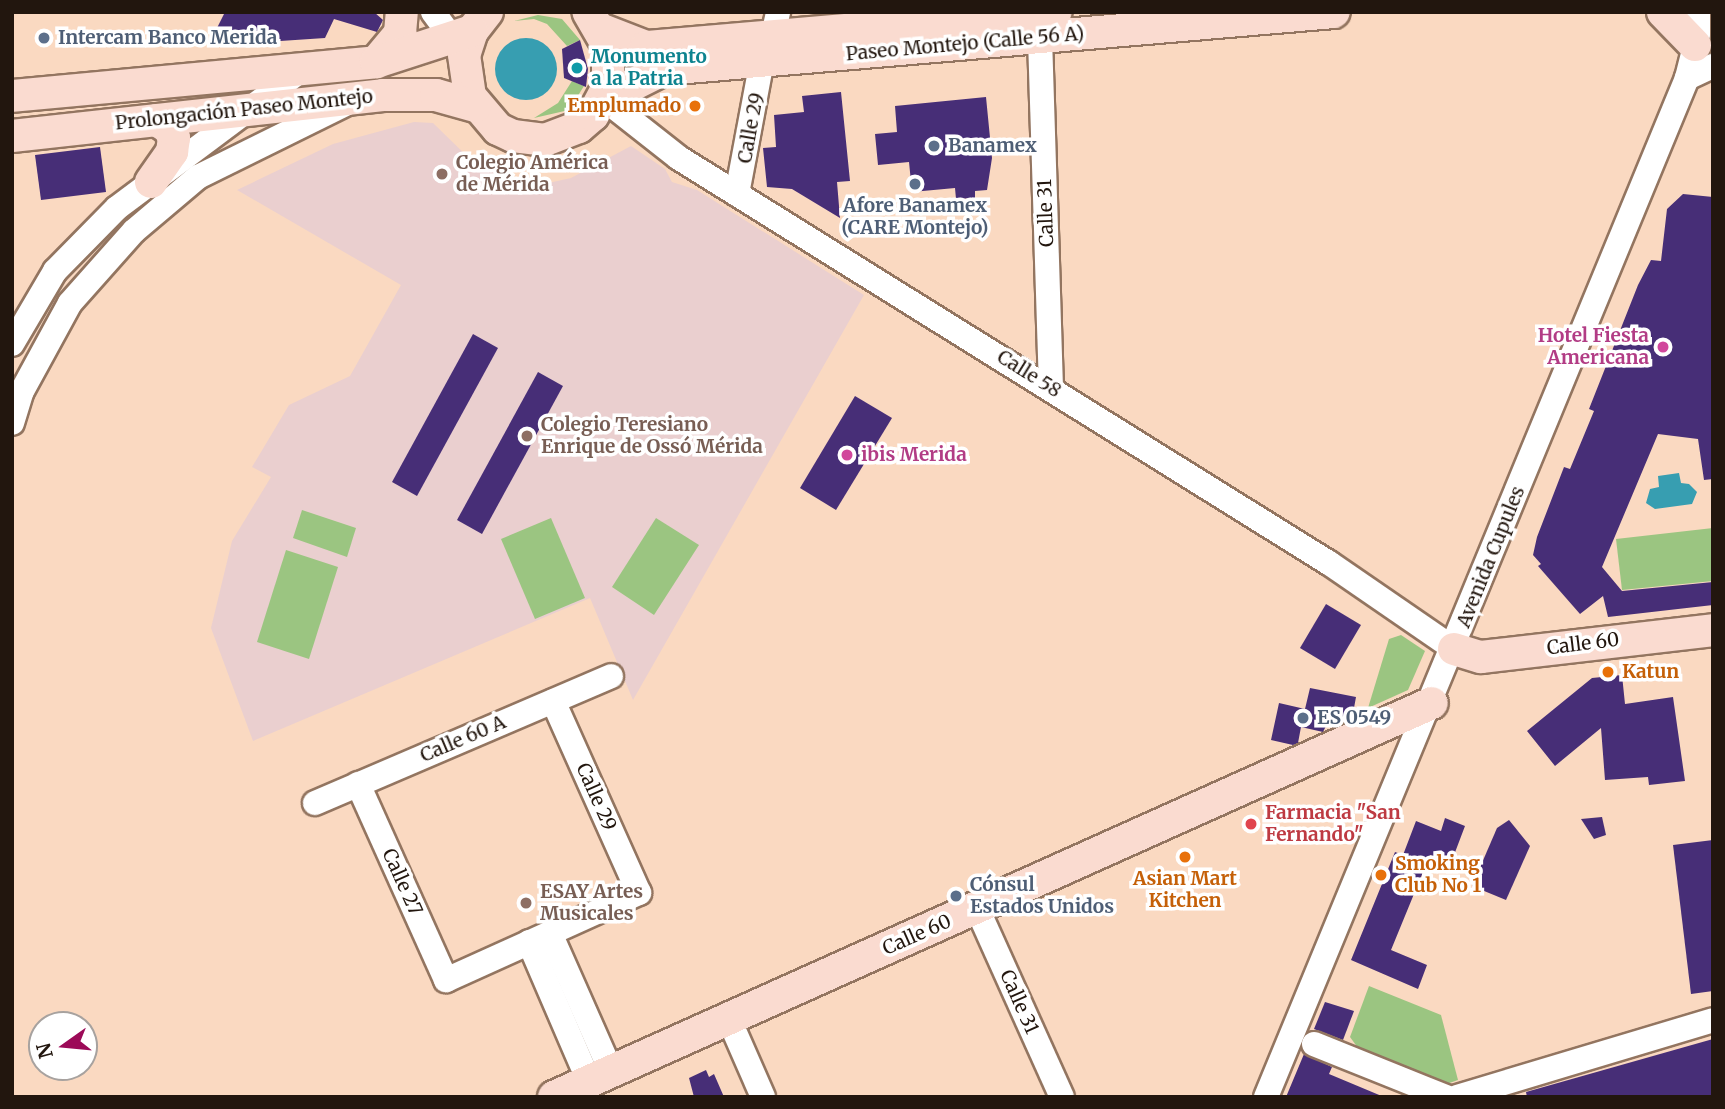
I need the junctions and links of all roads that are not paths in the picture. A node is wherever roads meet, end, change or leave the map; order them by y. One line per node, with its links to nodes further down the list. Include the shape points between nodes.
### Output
1 (402, 12): 10 (main road, via 400,33)
2 (433, 12): 7 (street)
3 (1334, 12): 6 (main road, Paseo Montejo (Calle 56 A))
4 (1663, 12): 8 (main road)
5 (595, 21): 9 (main road, Paseo Montejo (Calle 56 A), via 646,47); 14 (main road, via 611,62)
6 (1048, 25): 9 (main road, Paseo Montejo (Calle 56 A)); 22 (street, Calle 31)
7 (469, 34): 10 (main road, Prolongación Paseo Montejo); 15 (main road, via 464,76)
8 (1703, 34): 25 (street, Avenida Cupules)
9 (771, 36): 14 (main road, Paseo Montejo (Calle 56 A), via 664,69); 20 (street, Calle 29)
10 (376, 62): 11 (main road, Prolongación Paseo Montejo)
11 (299, 72): 12 (main road, Prolongación Paseo Montejo); 16 (street)
12 (12, 96)
13 (361, 97): 15 (main road, Prolongación Paseo Montejo, via 436,95); 16 (main road, Prolongación Paseo Montejo); 23 (street, via 198,177 134,231 70,303 22,391)
14 (604, 99): 15 (main road, via 579,127 545,140 498,129); 20 (street, Calle 58, via 678,158)
15 (475, 106)
16 (249, 108): 17 (main road, Prolongación Paseo Montejo); 19 (street)
17 (156, 120): 18 (main road, Prolongación Paseo Montejo); 19 (main road, via 174,138 172,152)
18 (12, 136)
19 (150, 182): 21 (street, via 55,271)
20 (737, 194): 22 (street, Calle 58)
21 (12, 344)
22 (1051, 387): 25 (street, Calle 58, via 1398,606)
23 (12, 423)
24 (1713, 630): 25 (main road, Calle 60, via 1481,657)
25 (1454, 649): 28 (street, Avenida Cupules)
26 (611, 676): 27 (street, Calle 60 A)
27 (553, 701): 29 (street, Calle 60 A); 32 (street, Calle 29, via 639,893)
28 (1432, 703): 31 (main road, Calle 60); 40 (street, Avenida Cupules)
29 (358, 784): 30 (street, Calle 60 A); 32 (street, Calle 27, via 446,980)
30 (315, 803)
31 (977, 908): 33 (main road, Calle 60); 39 (street, Calle 31)
32 (540, 938): 36 (street)
33 (729, 1018): 36 (main road, Calle 60); 38 (street)
34 (1713, 1020): 42 (street)
35 (1314, 1044): 41 (street)
36 (600, 1076): 37 (main road, Calle 60)
37 (554, 1097)
38 (763, 1097)
39 (1062, 1097)
40 (1266, 1097)
41 (1446, 1097)
42 (1457, 1097)

